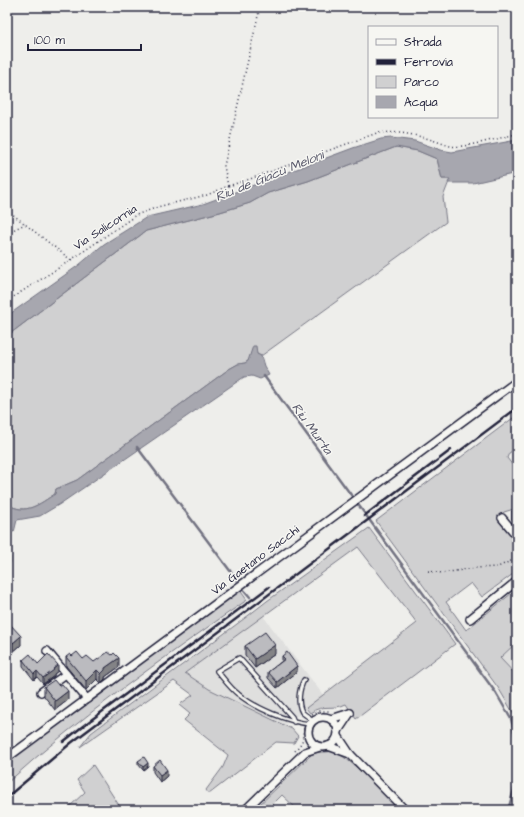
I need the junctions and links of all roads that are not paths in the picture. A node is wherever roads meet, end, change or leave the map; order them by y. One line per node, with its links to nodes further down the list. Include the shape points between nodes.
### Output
1 (517, 381): 10 (street, Via Gaetano Sacchi)
2 (502, 518): 3 (street)
3 (517, 536)
4 (517, 581): 5 (street)
5 (470, 619)
6 (47, 651): 7 (street)
7 (66, 674): 9 (street); 10 (street)
8 (304, 680): 13 (lane, via 300,688 300,706)
9 (41, 692)
10 (87, 699): 20 (street, Via Gaetano Sacchi)
11 (332, 715): 13 (street); 14 (street); 14 (street, via 350,713)
12 (294, 722): 12 (lane, via 240,658 217,672 238,694 256,706); 13 (lane)
13 (309, 722): 15 (street)
14 (338, 734): 16 (street, via 336,740); 19 (street)
15 (309, 739): 17 (street); 18 (street)
16 (328, 746): 17 (street); 19 (street)
17 (320, 747): 18 (street)
18 (305, 752): 21 (street)
19 (350, 754): 22 (street)
20 (7, 758)
21 (245, 810)
22 (405, 810)

